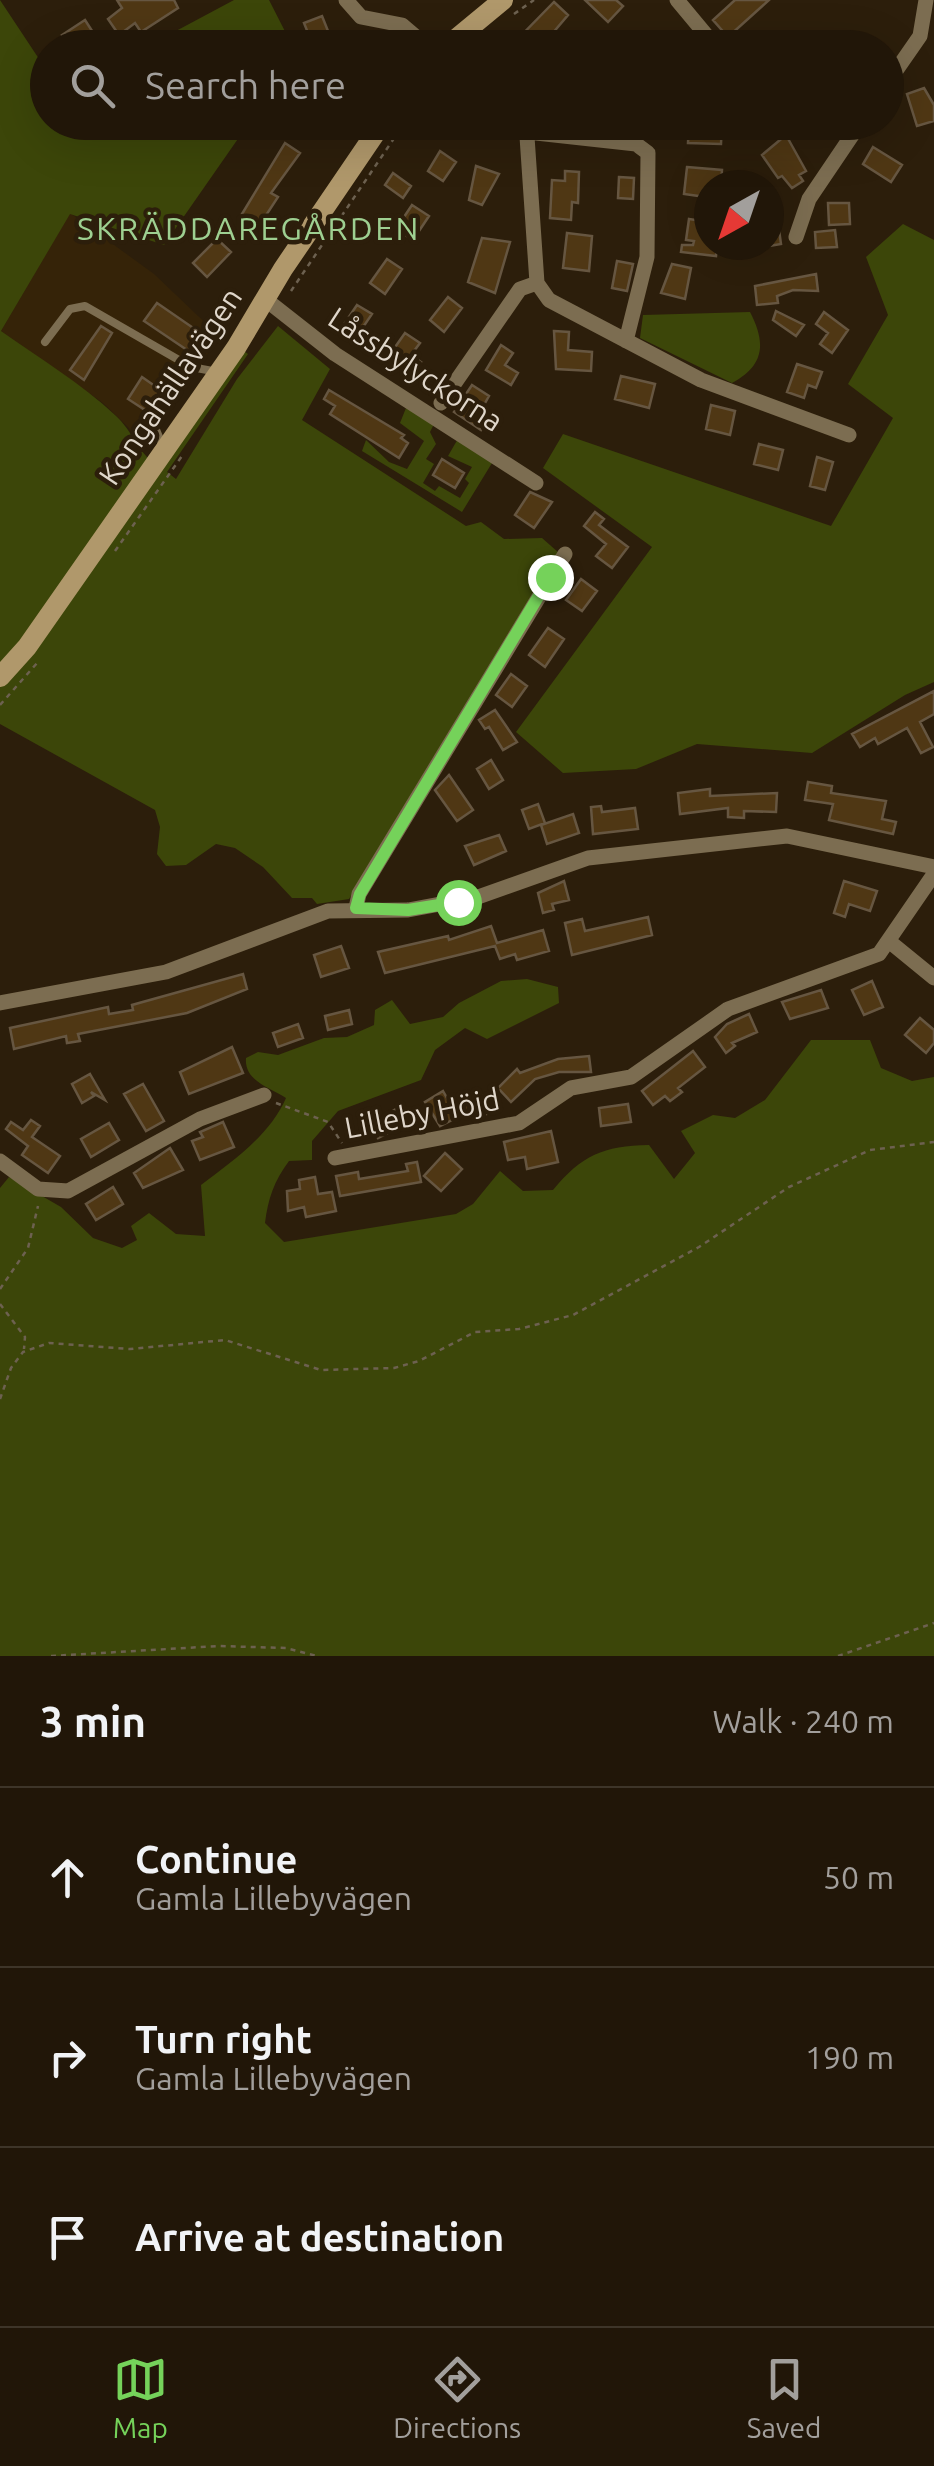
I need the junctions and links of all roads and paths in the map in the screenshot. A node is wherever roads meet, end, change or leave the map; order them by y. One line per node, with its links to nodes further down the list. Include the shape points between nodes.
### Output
1 (346, 0): 6 (street, via 362,17)
2 (502, 0): 5 (street)
3 (678, 0): 9 (street)
4 (926, 0): 10 (street, via 920,36)
5 (468, 26): 7 (street); 8 (street)
6 (408, 30)
7 (464, 30)
8 (471, 30)
9 (702, 30)
10 (904, 60)
11 (371, 140): 17 (street, Kongahällavägen)
12 (528, 140): 16 (street)
13 (610, 140): 18 (street, via 648,152 647,258)
14 (849, 140): 15 (street, via 809,198)
15 (796, 237)
16 (536, 283): 18 (street, via 548,300); 22 (street, via 520,289)
17 (266, 299): 21 (street, Kongahällavägen); 25 (street, Låssbylyckorna, via 335,354)
18 (626, 341): 23 (street, via 754,403)
19 (45, 342): 20 (lane, via 70,310 85,306)
20 (191, 366): 21 (lane); 24 (lane, via 152,420)
21 (218, 372): 24 (street, Kongahällavägen)
22 (440, 404)
23 (849, 435)
24 (164, 449): 27 (street, Kongahällavägen)
25 (536, 484)
26 (564, 554): 30 (street)
27 (0, 677)
28 (934, 866): 30 (street, via 787,836 588,858 478,898 408,910)
29 (934, 874): 31 (street, Lilleby Höjd)
30 (356, 908): 33 (street, via 312,916 166,972)
31 (890, 942): 32 (street); 36 (street, Lilleby Höjd, via 865,960 728,1008 638,1073 571,1088 519,1123)
32 (934, 978)
33 (0, 1003)
34 (264, 1096): 36 (path, via 328,1122); 39 (street, via 200,1119 68,1191)
35 (934, 1142): 42 (path, via 870,1150 788,1186 699,1247 573,1315 475,1332 394,1368 321,1370 226,1340 130,1348 50,1343)
36 (354, 1155): 37 (street, Lilleby Höjd)
37 (335, 1158)
38 (0, 1161): 39 (street)
39 (38, 1190): 40 (path, via 28,1248)
40 (0, 1289)
41 (0, 1304): 42 (path, via 26,1337)
42 (23, 1352): 43 (path)
43 (0, 1400)
44 (934, 1624): 47 (path)
45 (51, 1656): 46 (path, via 218,1646)
46 (316, 1656)
47 (838, 1656)

